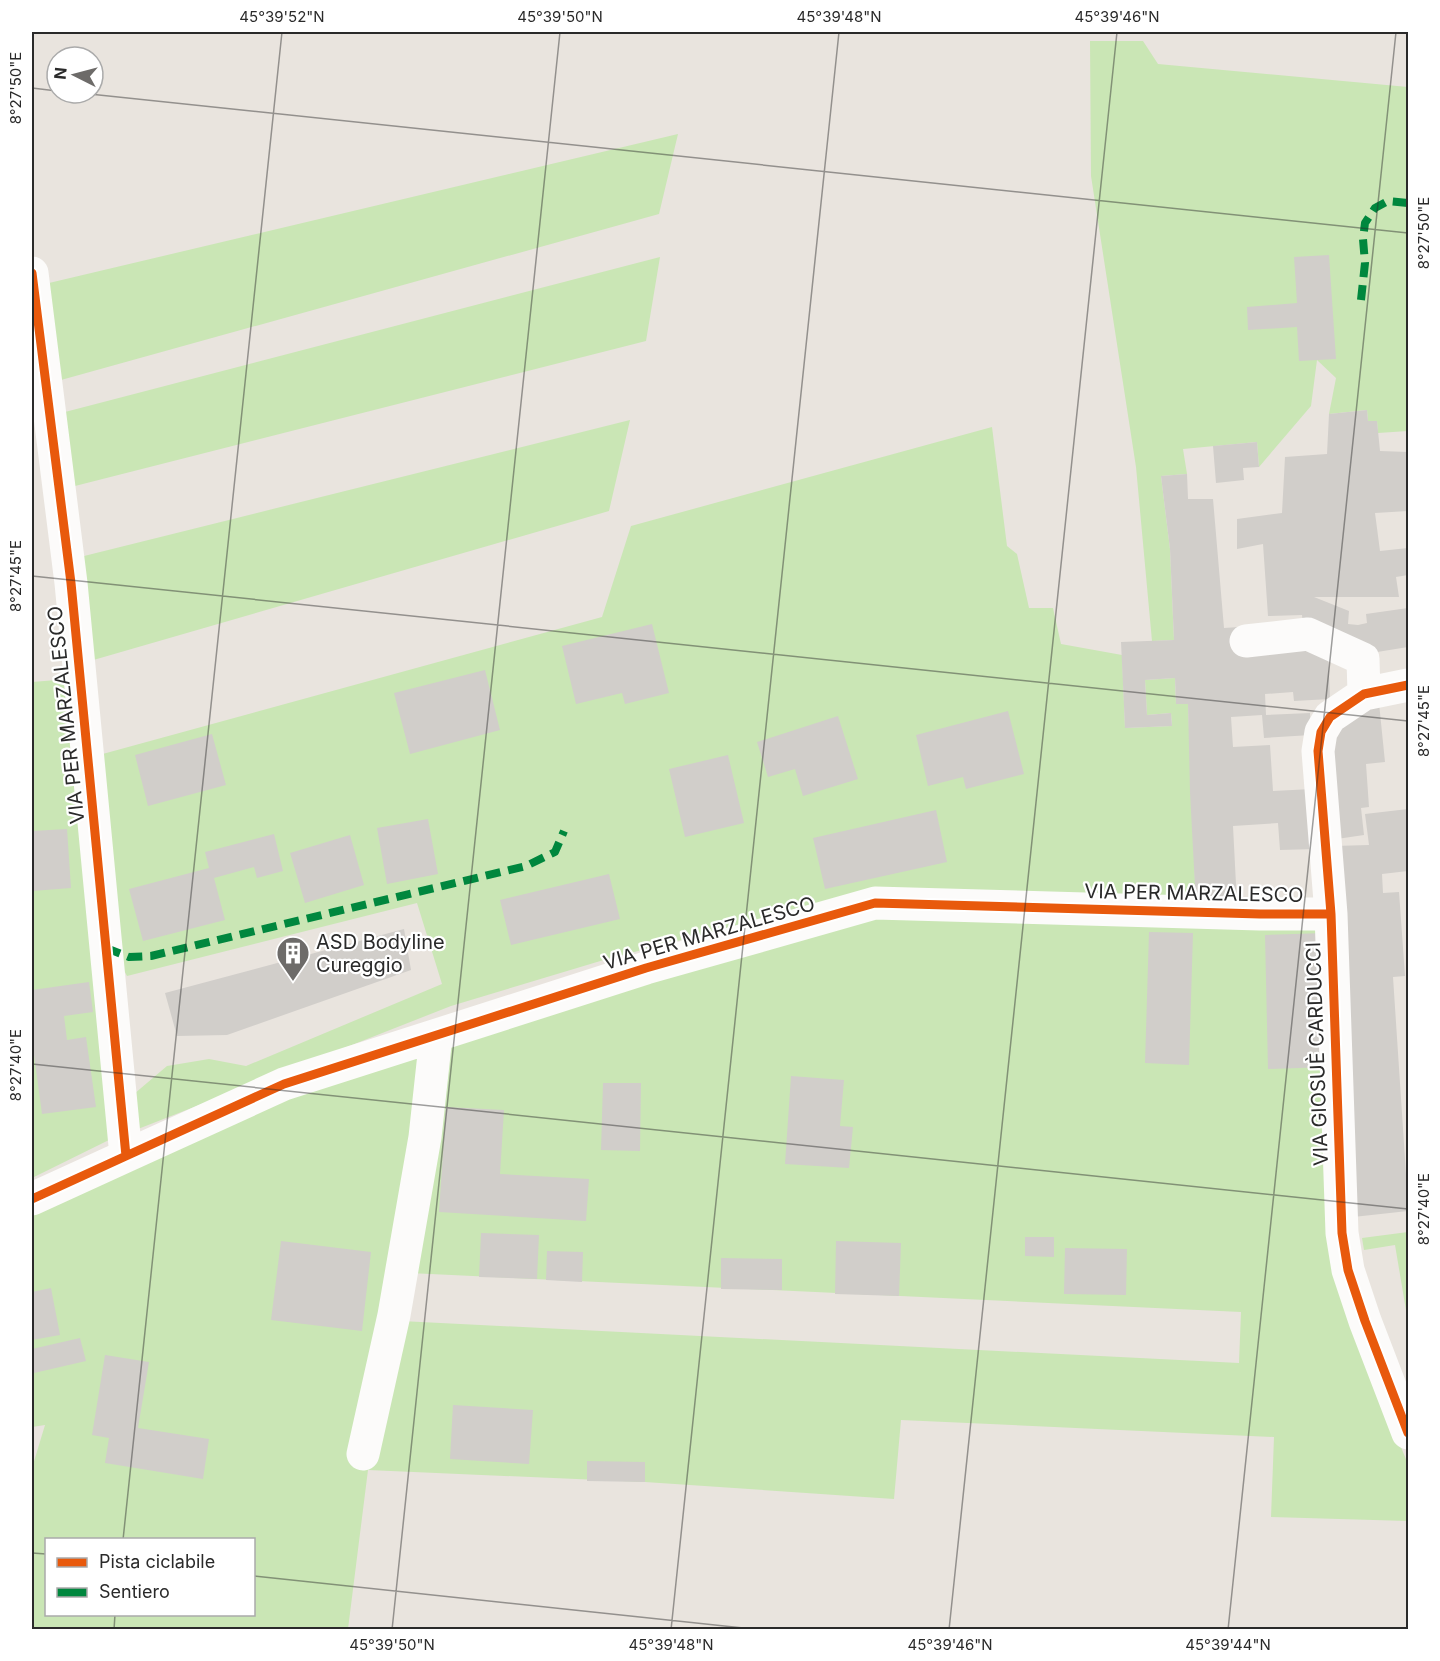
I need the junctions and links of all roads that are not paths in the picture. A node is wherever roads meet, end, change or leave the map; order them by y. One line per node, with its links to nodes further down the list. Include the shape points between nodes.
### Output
1 (32, 273): 2 (street, VIA PER MARZALESCO)
2 (46, 496): 8 (street, VIA PER MARZALESCO, via 71,583)
3 (1246, 640): 5 (street, via 1308,634 1363,658)
4 (1408, 685): 5 (street, VIA GIOSUÈ CARDUCCI)
5 (1364, 694): 6 (street, VIA GIOSUÈ CARDUCCI, via 1330,717 1321,732 1318,751)
6 (1331, 914): 7 (street, VIA PER MARZALESCO, via 875,903 646,968); 10 (street, VIA GIOSUÈ CARDUCCI, via 1345,1251 1365,1321)
7 (436, 1036): 8 (street, VIA PER MARZALESCO, via 284,1084); 11 (street, via 423,1149 394,1315)
8 (126, 1156): 9 (street, VIA PER MARZALESCO)
9 (32, 1199)
10 (1408, 1433)
11 (363, 1454)

